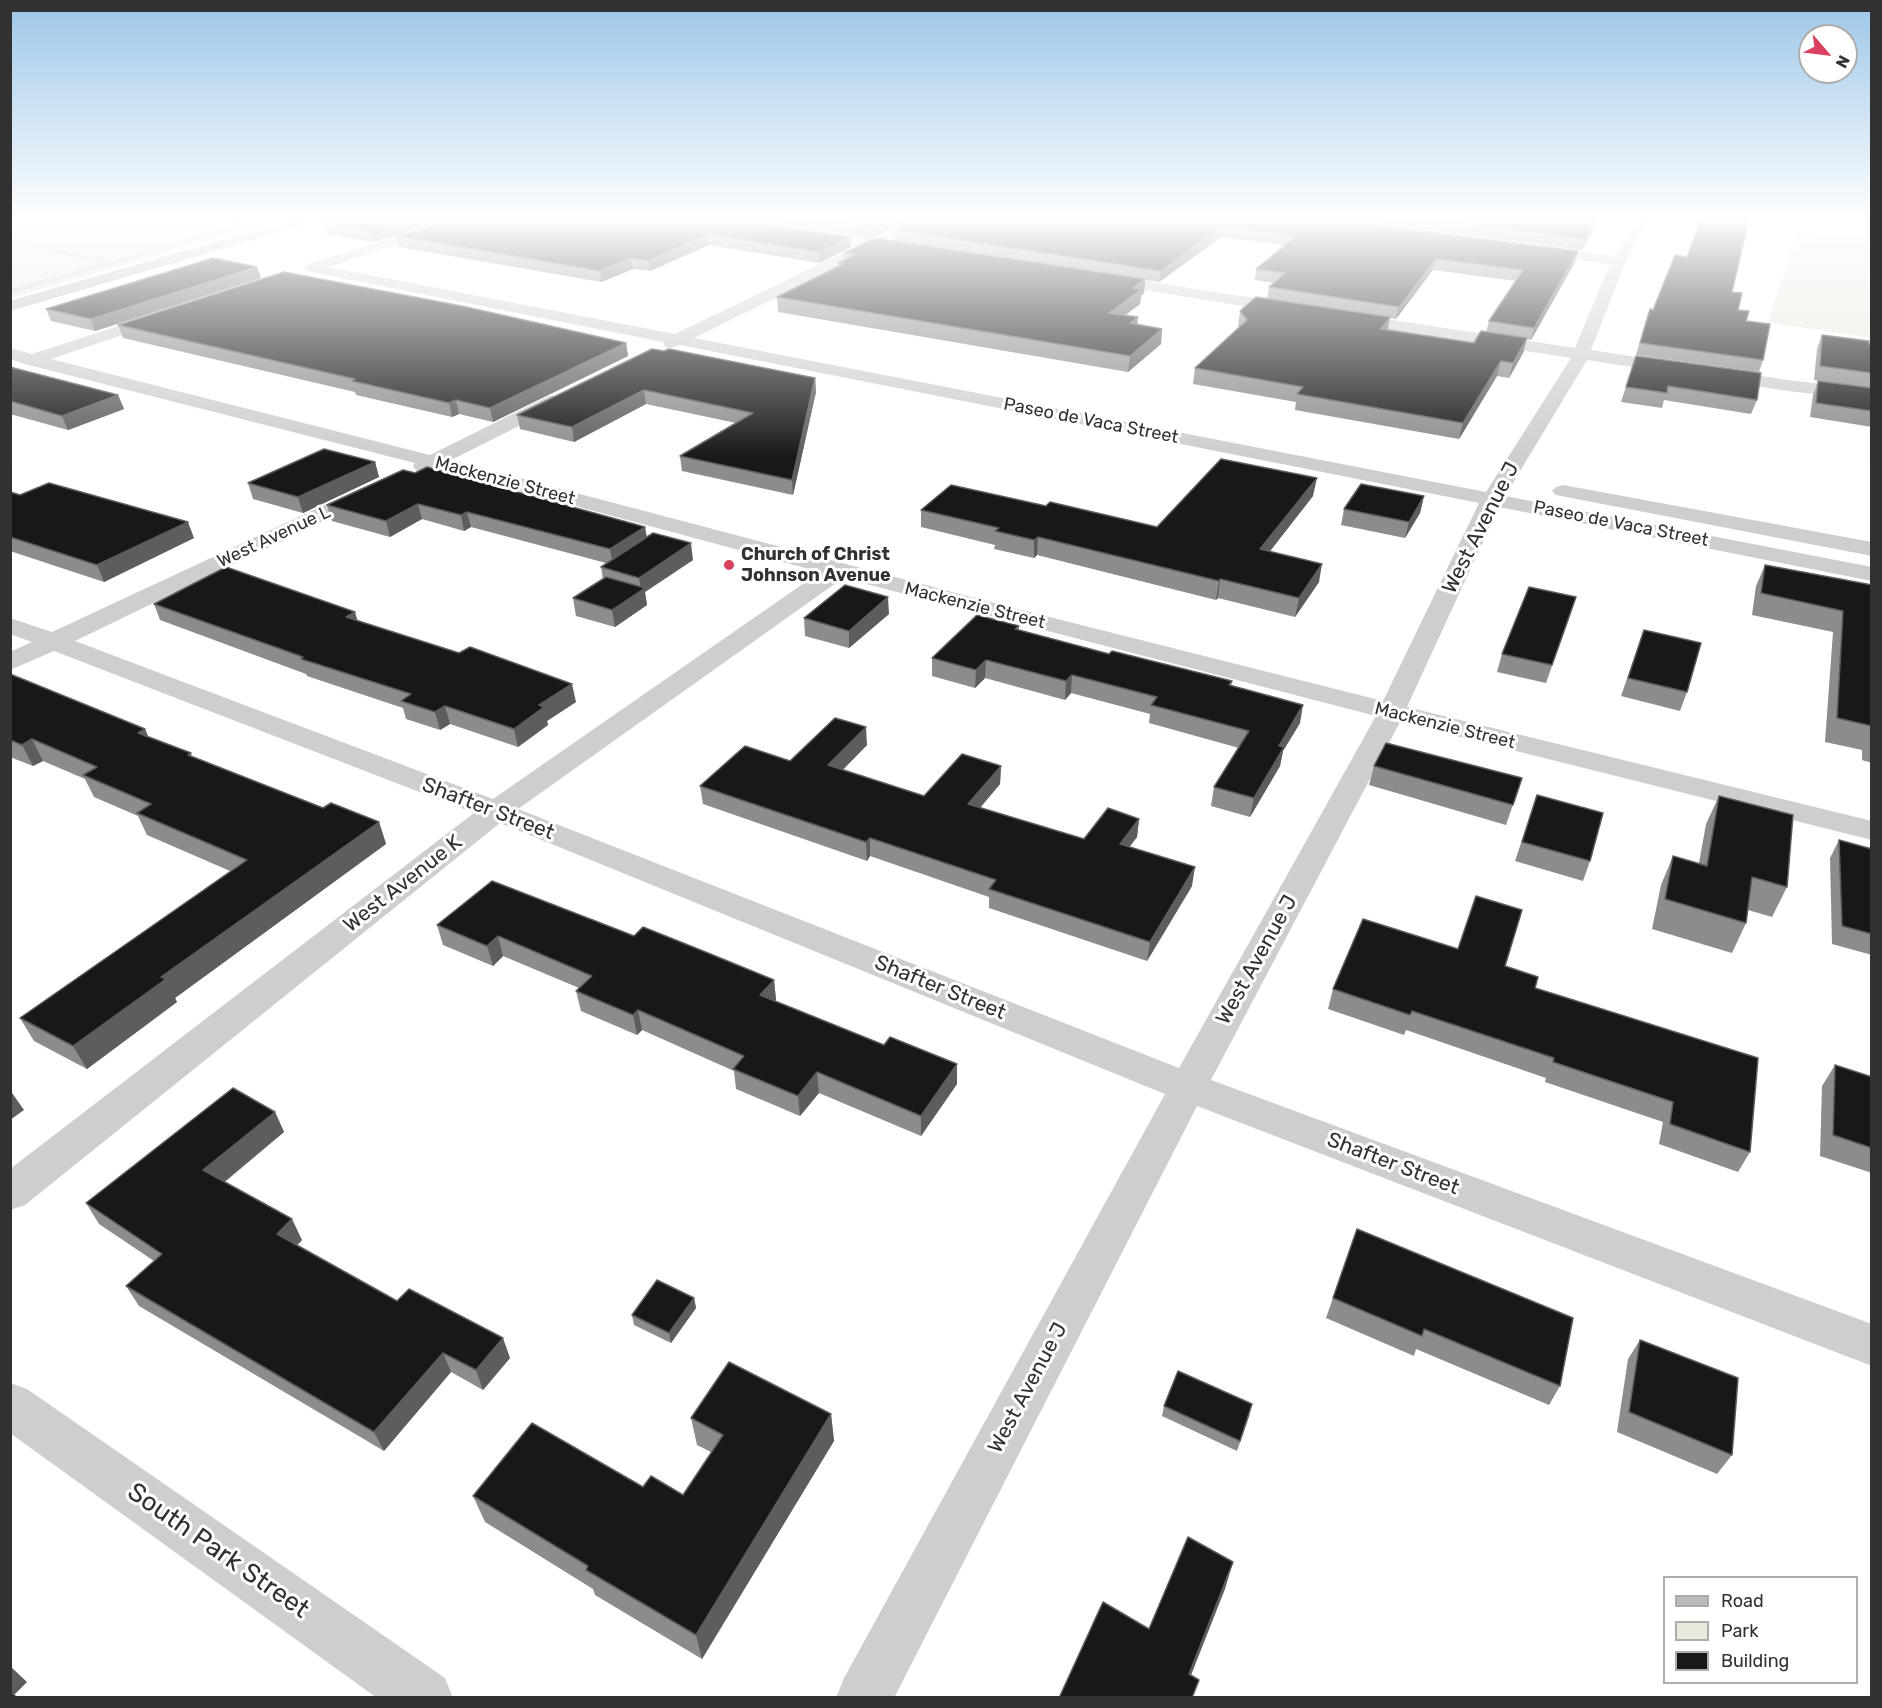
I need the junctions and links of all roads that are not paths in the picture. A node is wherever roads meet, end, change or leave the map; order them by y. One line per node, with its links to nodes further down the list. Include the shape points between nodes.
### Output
1 (35, 299): 7 (main road)
2 (455, 299): 12 (street, Paseo de Vaca Street)
3 (561, 299): 11 (street)
4 (761, 299): 11 (street)
5 (1225, 299): 9 (street)
6 (1604, 299): 14 (street, West Avenue J)
7 (10, 306)
8 (177, 312): 16 (street)
9 (1310, 312)
10 (1333, 316): 14 (street)
11 (703, 327): 12 (street); 15 (street)
12 (676, 341): 13 (street); 20 (street, Paseo de Vaca Street)
13 (655, 351)
14 (1581, 355): 18 (street); 20 (street, West Avenue J)
15 (868, 359)
16 (18, 360): 19 (street, Mackenzie Street)
17 (570, 393): 19 (street, West Avenue L)
18 (1872, 396)
19 (433, 462): 23 (street, Mackenzie Street); 26 (street, West Avenue L)
20 (1500, 484): 24 (street, Paseo de Vaca Street); 28 (street, West Avenue J)
21 (1549, 488): 22 (street, Paseo de Vaca Street)
22 (1872, 549)
23 (837, 571): 28 (street, Mackenzie Street); 29 (street, West Avenue K)
24 (1872, 574)
25 (10, 625): 26 (street, Shafter Street)
26 (54, 640): 27 (street, West Avenue L); 29 (street, Shafter Street)
27 (10, 662)
28 (1391, 713): 30 (street, Mackenzie Street); 31 (street, West Avenue J)
29 (496, 811): 31 (street, Shafter Street); 32 (street, West Avenue K)
30 (1872, 831)
31 (1188, 1087): 33 (street, Shafter Street); 36 (street, West Avenue J)
32 (10, 1193)
33 (1872, 1345)
34 (10, 1405): 35 (street, South Park Street)
35 (425, 1698)
36 (864, 1698)

